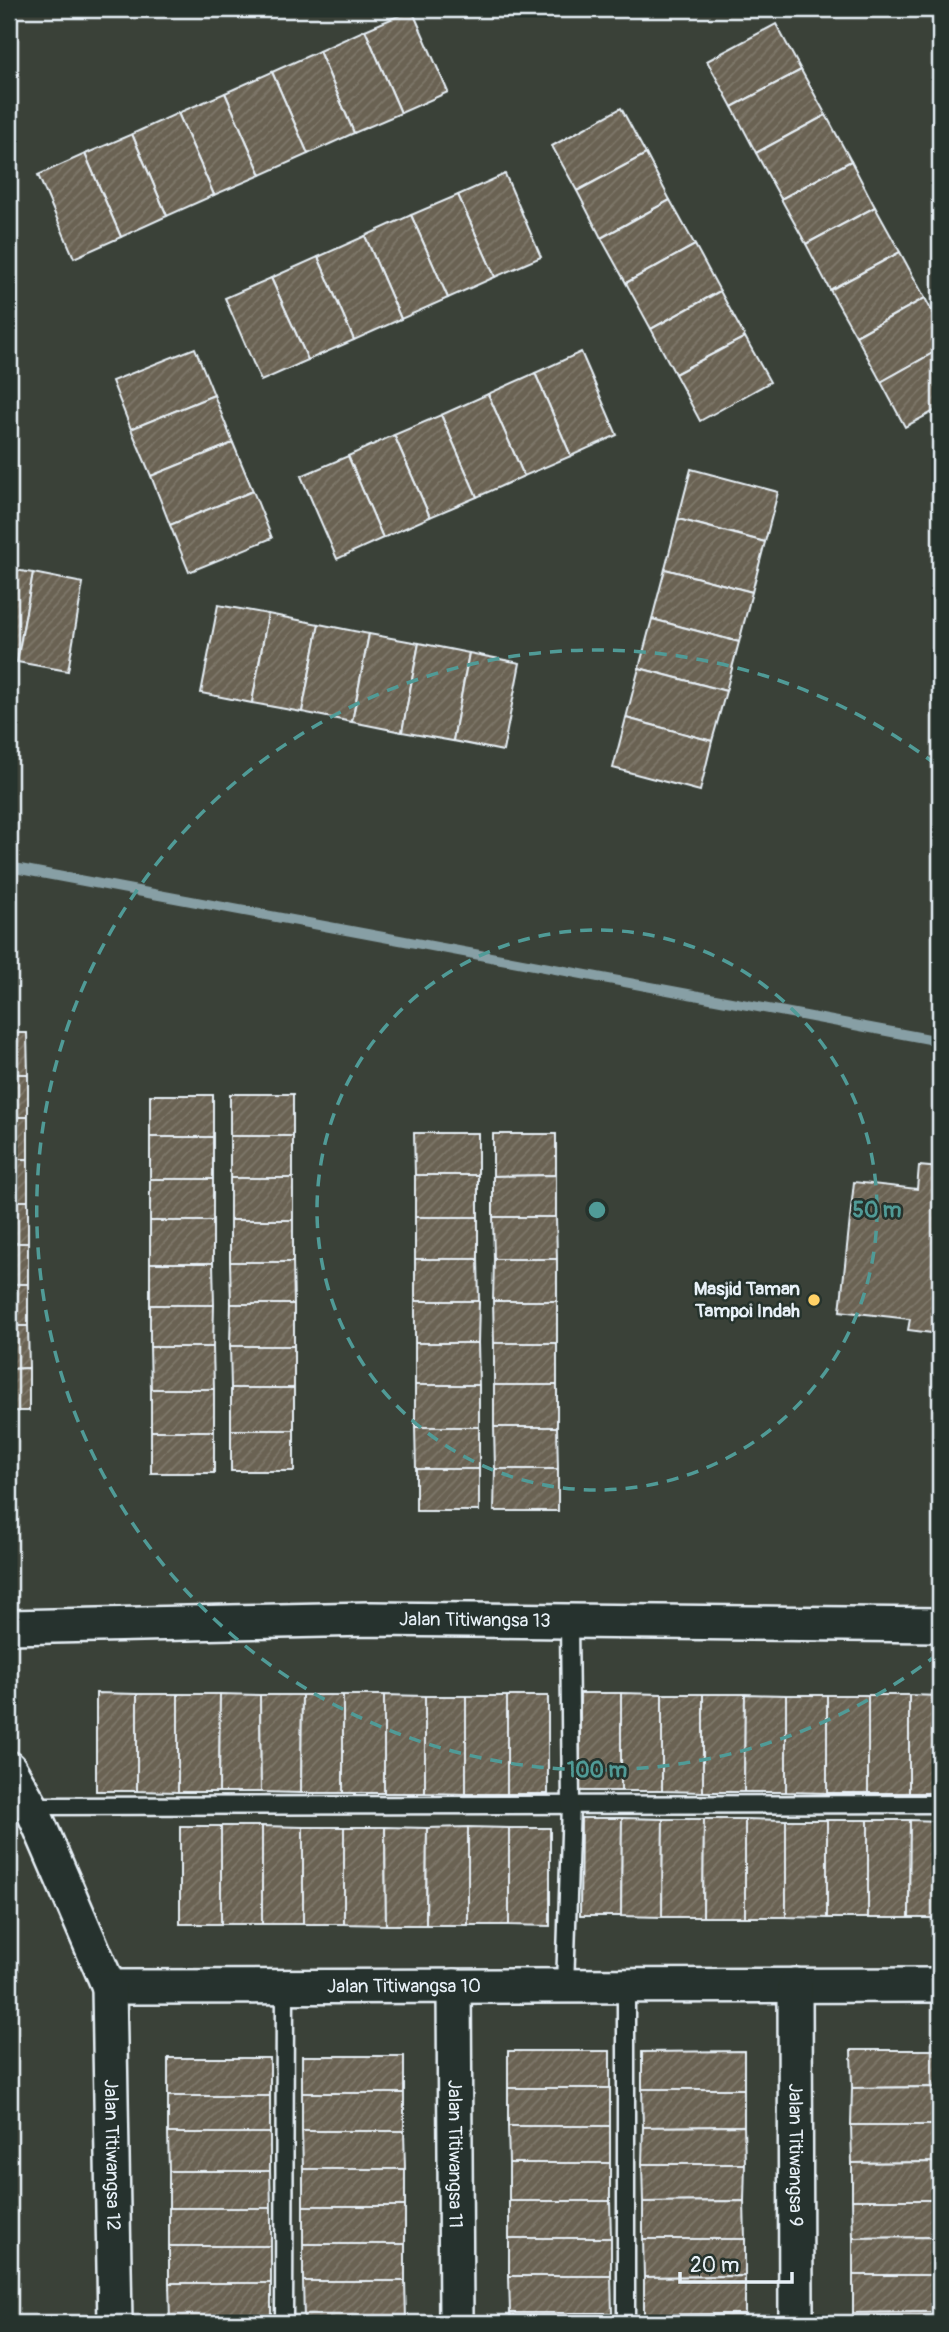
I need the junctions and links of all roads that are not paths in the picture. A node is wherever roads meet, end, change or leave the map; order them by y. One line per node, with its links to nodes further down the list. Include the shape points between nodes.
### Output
1 (569, 1621): 2 (street, Jalan Titiwangsa 13); 3 (street, Jalan Titiwangsa 13, via 370,1619); 5 (lane)
2 (940, 1625)
3 (9, 1627)
4 (9, 1768): 7 (street)
5 (571, 1804): 6 (lane); 7 (lane); 11 (lane)
6 (940, 1804)
7 (31, 1806): 12 (street)
8 (795, 1985): 9 (street, Jalan Titiwangsa 10); 14 (street, Jalan Titiwangsa 10); 19 (street, Jalan Titiwangsa 9)
9 (940, 1985)
10 (454, 1986): 11 (street, Jalan Titiwangsa 10); 13 (street, Jalan Titiwangsa 10); 17 (street, Jalan Titiwangsa 11)
11 (565, 1986): 14 (street, Jalan Titiwangsa 10)
12 (109, 1987): 13 (street, Jalan Titiwangsa 10); 15 (street, Jalan Titiwangsa 12)
13 (285, 1987): 16 (lane)
14 (626, 1987): 18 (lane)
15 (116, 2323)
16 (284, 2323)
17 (456, 2323)
18 (626, 2323)
19 (796, 2323)

